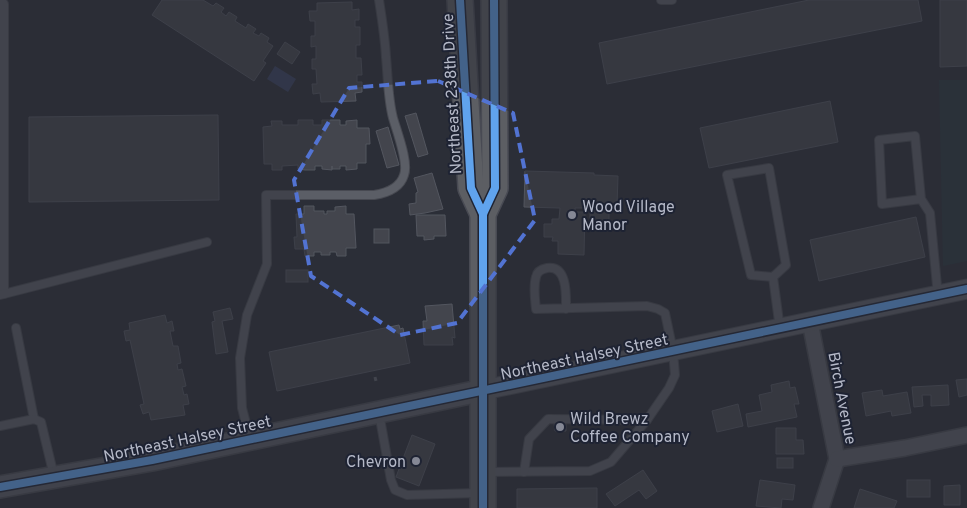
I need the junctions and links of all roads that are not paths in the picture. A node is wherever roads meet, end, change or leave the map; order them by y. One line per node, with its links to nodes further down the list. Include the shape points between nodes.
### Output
1 (1, 0): 12 (lane, via 4,4)
2 (379, 0): 25 (lane, via 390,105 405,173 395,188 374,195 266,195 267,264 247,315 240,358 242,408)
3 (460, 0): 8 (highway, Northeast 238th Drive, via 471,188)
4 (494, 0): 8 (highway, Northeast 238th Drive, via 495,188)
5 (661, 0): 6 (lane)
6 (672, 0)
7 (921, 198): 7 (lane, via 882,204 879,140 915,136); 13 (lane, via 930,213)
8 (483, 214): 19 (highway, Northeast 238th Drive)
9 (207, 242): 12 (lane)
10 (773, 278): 10 (lane, via 751,275 727,175 769,168 786,265); 17 (lane)
11 (967, 289): 13 (street, Northeast Halsey Street)
12 (2, 294)
13 (938, 296): 15 (street, Northeast Halsey Street)
14 (566, 309): 14 (lane, via 536,309 536,277 539,271 545,268 559,270 564,278); 18 (lane, via 658,308 664,313)
15 (810, 322): 17 (street, Northeast Halsey Street); 26 (street, Birch Avenue)
16 (16, 328): 21 (lane)
17 (780, 329): 18 (street, Northeast Halsey Street)
18 (673, 351): 19 (street, Northeast Halsey Street); 22 (lane, via 675,375)
19 (484, 390): 20 (main road, Northeast Halsey Street); 30 (highway, Northeast 238th Drive)
20 (378, 412): 25 (main road, Northeast Halsey Street); 30 (lane, via 395,490 407,495)
21 (34, 419): 23 (lane); 28 (lane, via 41,422)
22 (647, 420): 27 (lane, via 611,462 590,471); 27 (lane, via 548,419 529,439)
23 (0, 426)
24 (967, 435): 26 (street)
25 (250, 440): 28 (main road, Northeast Halsey Street)
26 (837, 459): 31 (street, Birch Avenue)
27 (524, 472): 30 (lane)
28 (54, 478): 29 (main road, Northeast Halsey Street)
29 (0, 487)
30 (484, 491)
31 (821, 508)

